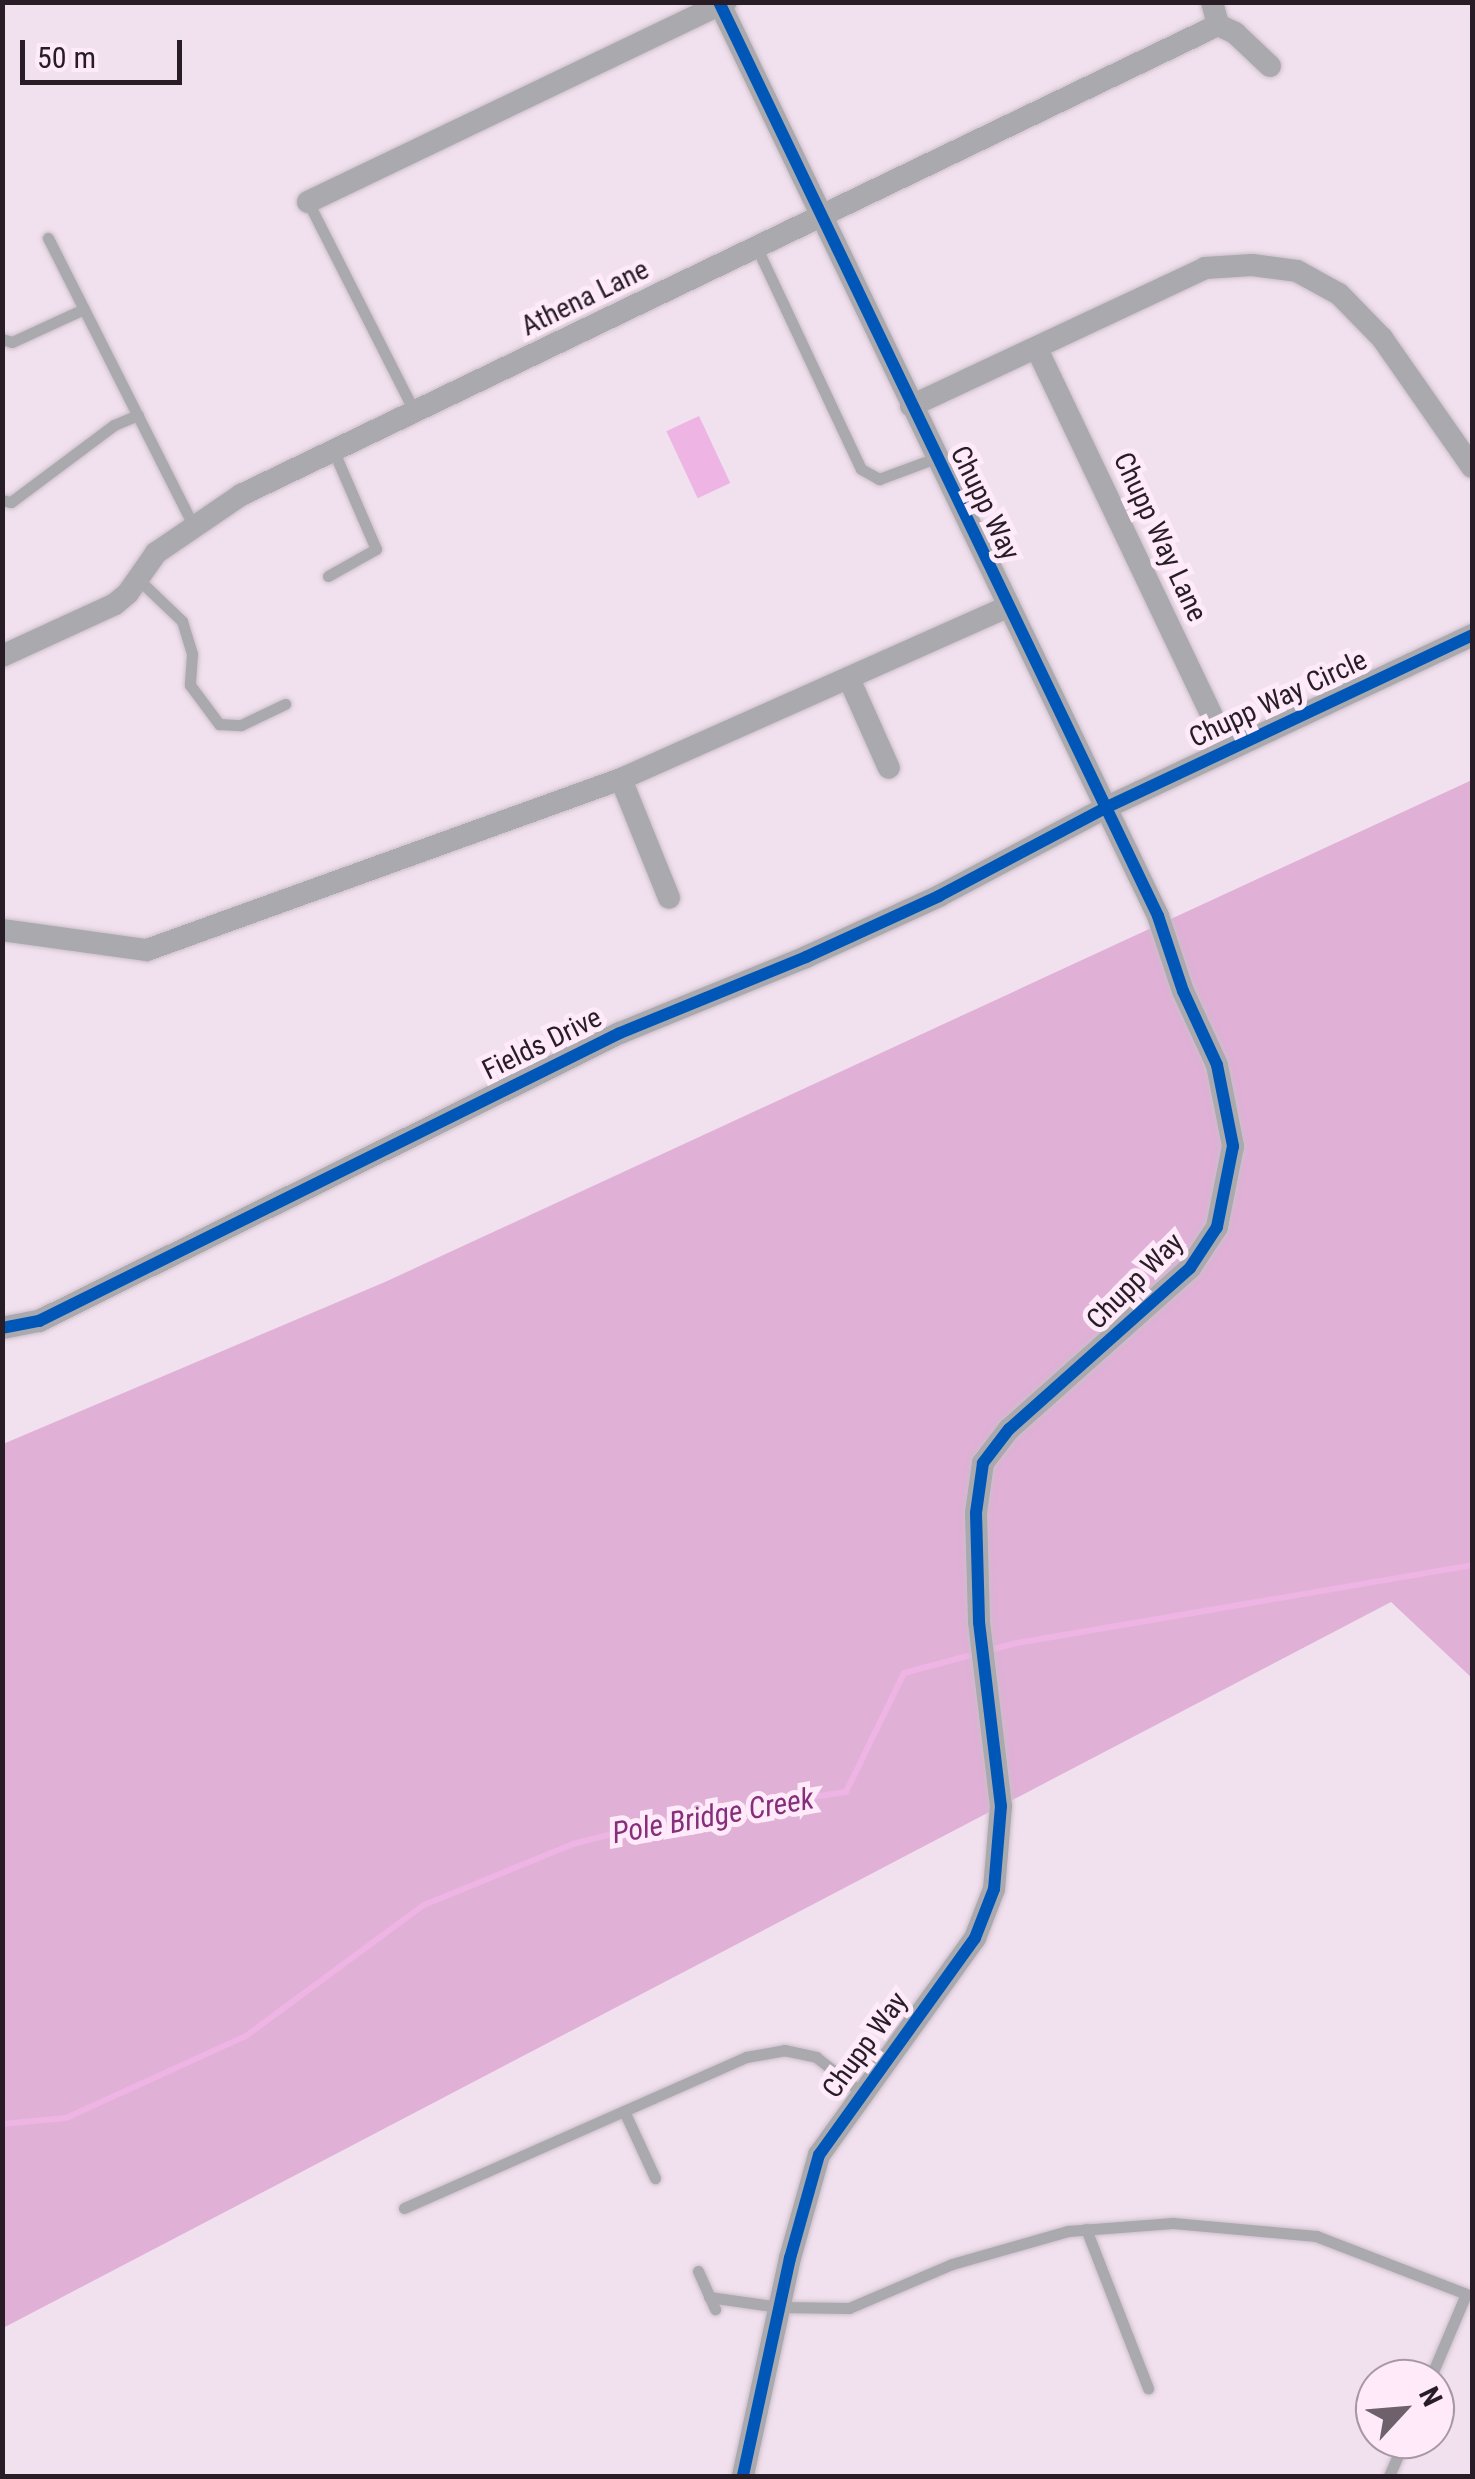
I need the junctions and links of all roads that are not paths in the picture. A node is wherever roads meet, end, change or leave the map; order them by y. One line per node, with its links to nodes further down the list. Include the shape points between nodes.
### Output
1 (722, 3): 4 (street); 5 (street, Chupp Way)
2 (1215, 14): 3 (street, Athena Lane); 5 (street, Athena Lane)
3 (1270, 66)
4 (308, 202): 12 (lane)
5 (820, 215): 7 (street, Athena Lane); 11 (street, Chupp Way)
6 (48, 238): 8 (lane)
7 (756, 246): 12 (street, Athena Lane); 15 (lane, via 861,470 879,479)
8 (84, 309): 9 (lane, via 12,342); 13 (lane)
9 (2, 339)
10 (1037, 349): 11 (street); 16 (street, via 1206,268 1297,271 1338,294 1382,338); 26 (street, Chupp Way Lane)
11 (910, 406): 15 (street, Chupp Way)
12 (416, 415): 14 (street, Athena Lane)
13 (138, 416): 17 (lane, via 114,425 11,502); 18 (lane)
14 (334, 452): 18 (street, Athena Lane, via 241,496); 19 (lane, via 376,549)
15 (936, 458): 21 (street, Chupp Way)
16 (1472, 467)
17 (2, 500)
18 (194, 527): 20 (street, Athena Lane, via 156,553)
19 (328, 576)
20 (138, 579): 23 (street, Athena Lane, via 97,614); 25 (lane, via 182,621 192,654 190,686 218,724 241,726)
21 (1008, 607): 24 (street); 29 (street, Chupp Way)
22 (1472, 635): 26 (street, Chupp Way Circle)
23 (2, 656)
24 (850, 681): 27 (street); 28 (street)
25 (284, 704)
26 (1228, 750): 29 (street, Chupp Way Circle)
27 (889, 768)
28 (621, 779): 30 (street); 31 (street, via 147,950)
29 (1105, 808): 32 (street, Fields Drive, via 939,896 620,1034 39,1321); 33 (street, Chupp Way, via 1158,916 1217,1064 1233,1146 1217,1228 1190,1268 1009,1429 982,1463 976,1514 980,1622 1000,1806 994,1888 974,1938)
30 (669, 898)
31 (2, 930)
32 (2, 1328)
33 (861, 2092): 34 (lane, via 816,2057 784,2050 746,2058); 41 (street, Chupp Way, via 819,2155)
34 (624, 2111): 35 (lane); 36 (lane)
35 (655, 2178)
36 (404, 2208)
37 (1086, 2230): 40 (lane, via 1173,2223 1316,2236); 41 (lane, via 952,2264 849,2308); 44 (lane)
38 (698, 2271): 39 (lane)
39 (709, 2296): 41 (lane); 42 (lane)
40 (1469, 2296): 43 (lane)
41 (780, 2307): 45 (street, Chupp Way)
42 (716, 2309)
43 (1439, 2359)
44 (1148, 2388)
45 (742, 2476)

